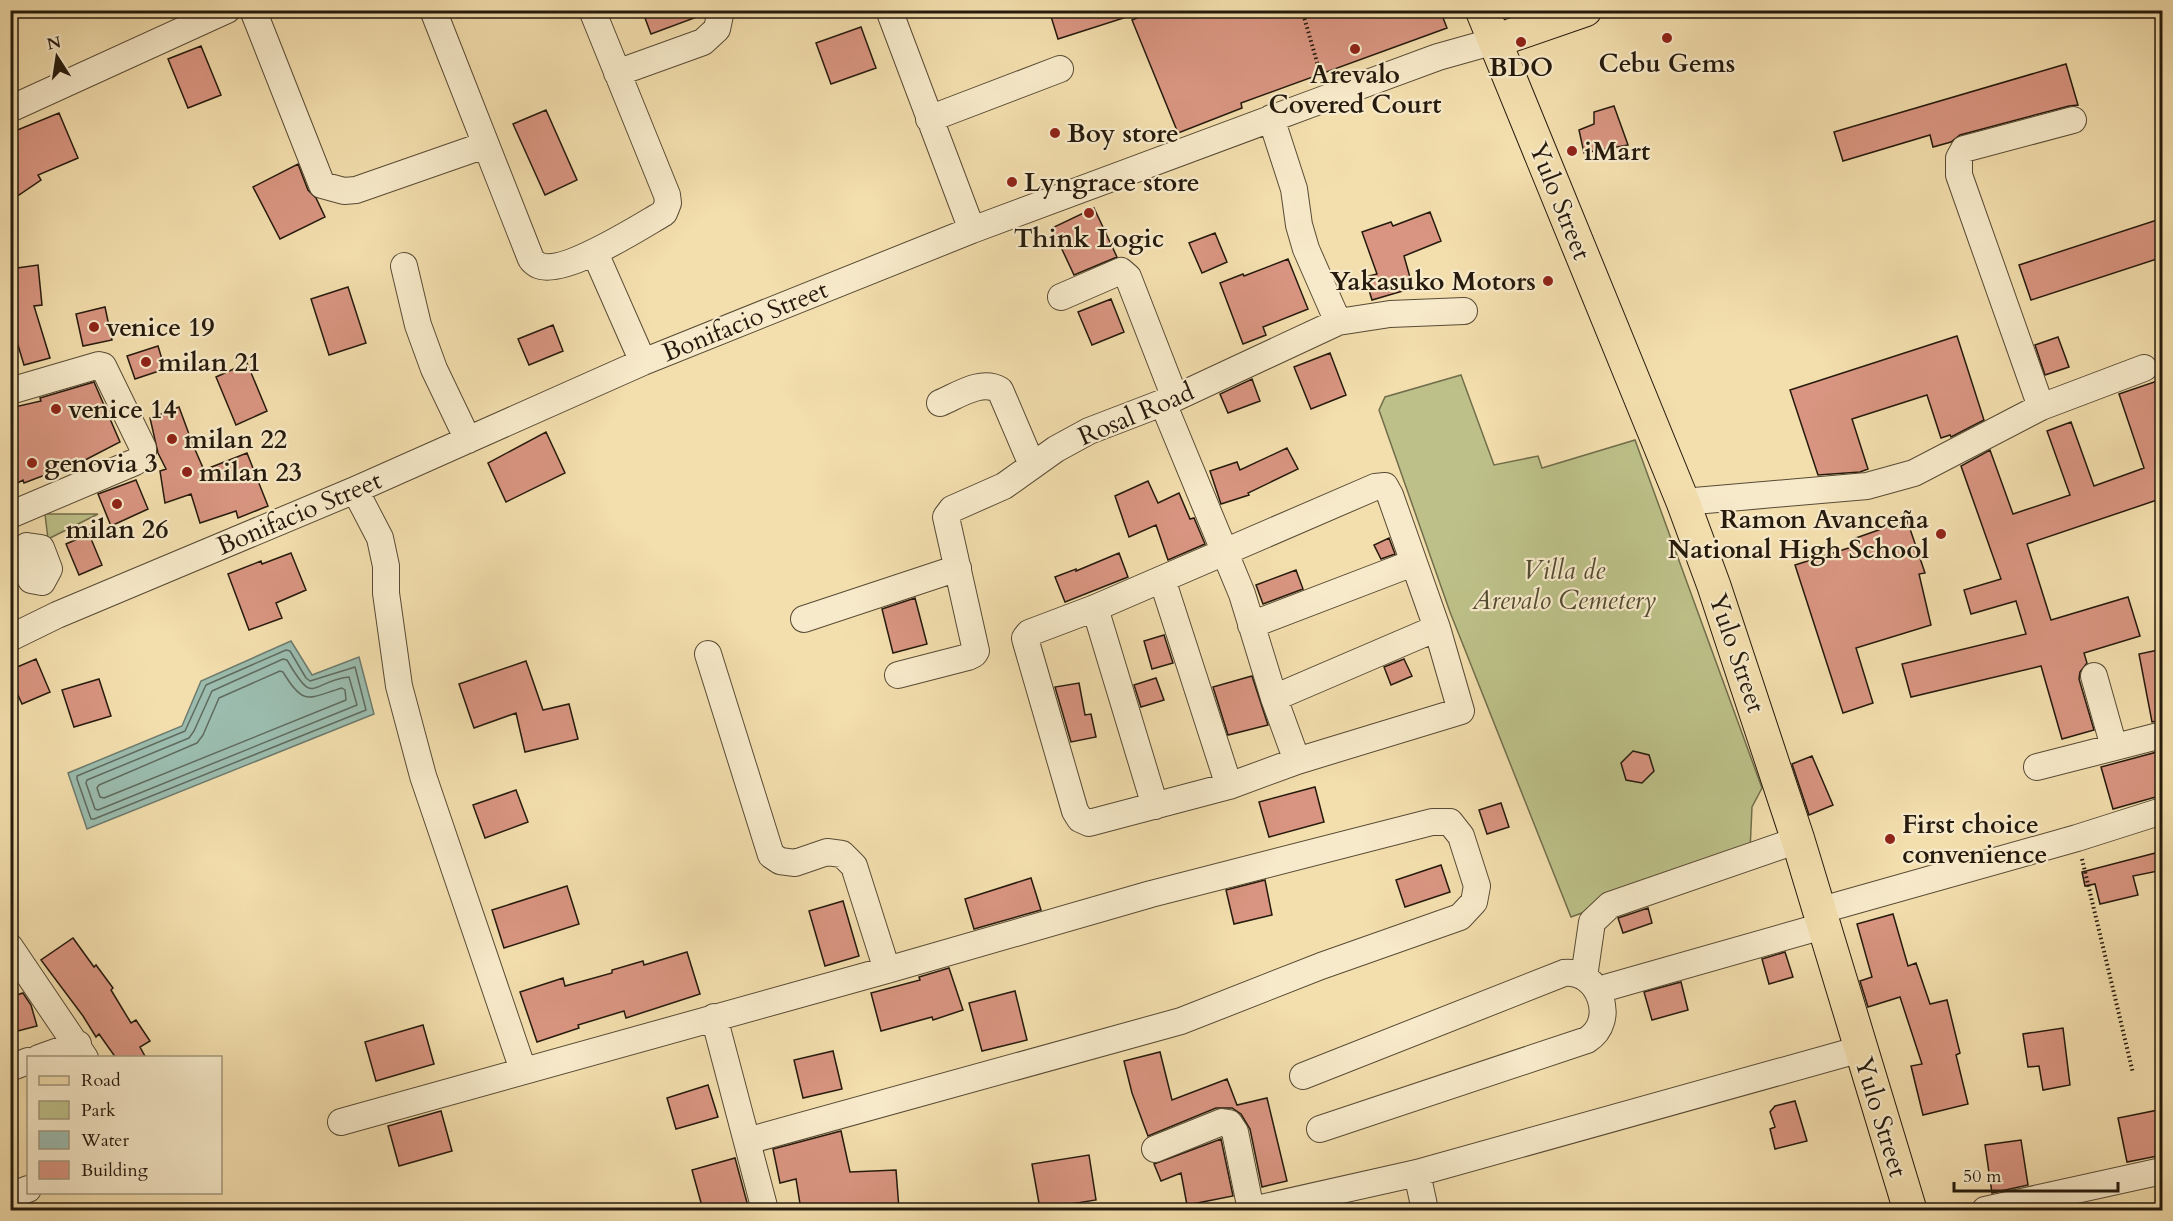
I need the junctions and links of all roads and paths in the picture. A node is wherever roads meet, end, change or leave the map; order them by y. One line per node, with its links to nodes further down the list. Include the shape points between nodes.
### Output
1 (227, 10): 14 (street)
2 (253, 10): 18 (street, via 322,185 356,190)
3 (433, 10): 18 (street)
4 (592, 10): 12 (street)
5 (721, 10): 12 (street, via 717,29 703,42)
6 (889, 10): 16 (street)
7 (1302, 10): 13 (path)
8 (1482, 10): 10 (main road, Yulo Street)
9 (1585, 10): 10 (main road)
10 (1495, 40): 13 (street, Bonifacio Street); 34 (main road, Yulo Street)
11 (1060, 69): 16 (street)
12 (616, 73): 20 (street, via 668,203 664,213)
13 (1327, 98): 15 (street, Bonifacio Street)
14 (10, 109)
15 (1271, 118): 19 (street, Bonifacio Street); 24 (street, via 1294,189 1306,249)
16 (929, 119): 19 (street)
17 (2073, 120): 30 (street, via 1964,149 1959,158 1959,174)
18 (485, 145): 20 (street, via 531,259 537,265 549,267)
19 (972, 230): 25 (street, Bonifacio Street)
20 (595, 253): 25 (street)
21 (404, 266): 31 (street, via 418,325 434,369)
22 (1061, 297): 28 (street, via 1120,271 1128,277)
23 (1464, 311): 24 (street, Rosal Road, via 1390,314)
24 (1338, 322): 28 (street, Rosal Road)
25 (643, 362): 31 (street, Bonifacio Street)
26 (2144, 368): 30 (street)
27 (10, 391): 35 (street, via 99,364 143,448 143,458)
28 (1169, 401): 32 (street, Rosal Road, via 1089,431); 36 (street)
29 (940, 403): 32 (street, via 984,385 1000,390)
30 (2041, 407): 34 (street, via 1914,473 1867,486)
31 (468, 440): 33 (street, Bonifacio Street)
32 (1032, 465): 38 (street, Rosal Road, via 1004,486 948,512)
33 (354, 490): 41 (street, Bonifacio Street); 69 (street, via 380,538 399,686 423,776)
34 (1683, 502): 58 (main road, Yulo Street)
35 (11, 515): 41 (street, via 27,546 20,557 31,580 42,582)
36 (1224, 552): 37 (street, via 1385,486); 39 (street); 43 (street)
37 (1413, 563): 43 (street); 44 (street)
38 (958, 568): 42 (street); 47 (street, Rosal Road, via 976,651 968,657)
39 (1162, 579): 40 (street); 54 (street)
40 (1095, 608): 55 (street); 55 (street, via 1029,633 1025,638 1075,811 1089,823)
41 (57, 615): 45 (street, Bonifacio Street)
42 (804, 619)
43 (1251, 625): 49 (street)
44 (1437, 628): 49 (street); 52 (street, via 1461,711)
45 (10, 638)
46 (708, 654): 61 (street, via 771,855 795,863 827,852 842,854 854,866)
47 (898, 675)
48 (2094, 676): 51 (street)
49 (1274, 698): 52 (street)
50 (2163, 735): 51 (street)
51 (2114, 747): 53 (street)
52 (1297, 761): 54 (street)
53 (2037, 767)
54 (1229, 786): 55 (street)
55 (1155, 806)
56 (2163, 811): 57 (street)
57 (2077, 838): 59 (street); 70 (path)
58 (1798, 840): 59 (main road, Yulo Street); 62 (street, via 1610,905 1592,922)
59 (1820, 918): 62 (street); 64 (main road, Yulo Street)
60 (10, 947): 65 (street)
61 (887, 970): 63 (street); 74 (street, via 1151,894 1432,822 1449,822 1461,836 1477,886 1474,903 1460,916 1181,1021)
62 (1591, 984): 71 (street, via 1572,972 1564,973); 73 (street, via 1604,1015 1594,1036 1587,1040)
63 (714, 1017): 69 (street); 74 (street)
64 (1861, 1049): 77 (street); 83 (main road, Yulo Street)
65 (81, 1051): 66 (street)
66 (51, 1056)
67 (27, 1061): 68 (street)
68 (10, 1068)
69 (523, 1070): 72 (street)
70 (2133, 1073)
71 (1303, 1076)
72 (341, 1122)
73 (1320, 1129)
74 (747, 1141): 80 (street)
75 (1155, 1149): 81 (street, via 1222,1122 1229,1123 1235,1132)
76 (2163, 1171): 84 (street)
77 (1417, 1173): 81 (street); 82 (street)
78 (27, 1189): 79 (street)
79 (10, 1196)
80 (765, 1210)
81 (1252, 1210)
82 (1425, 1210)
83 (1910, 1210)
84 (1985, 1210)

